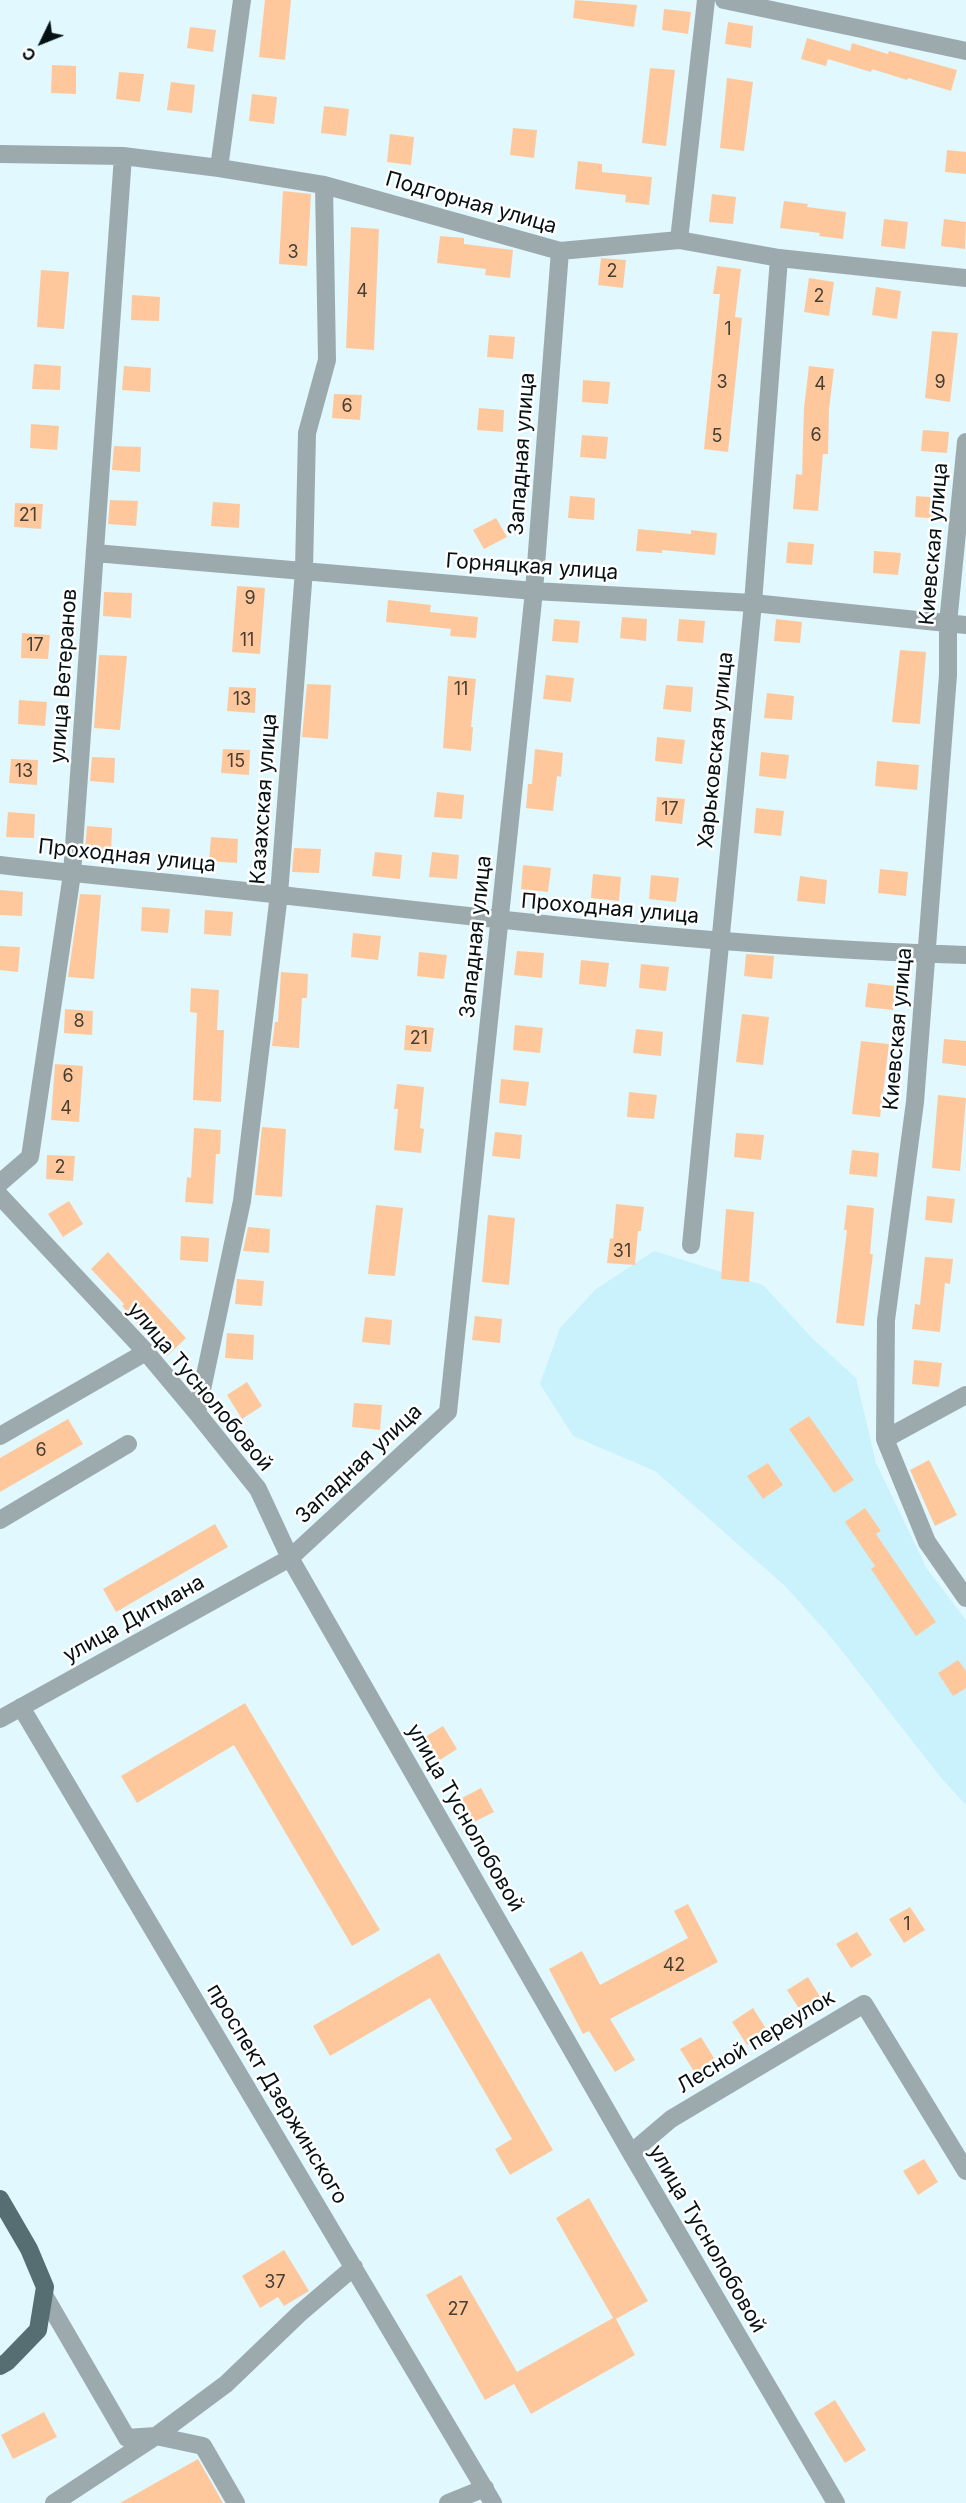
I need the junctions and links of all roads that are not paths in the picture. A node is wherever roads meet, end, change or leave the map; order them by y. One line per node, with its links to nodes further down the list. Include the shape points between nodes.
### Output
1 (242, 0): 7 (street)
2 (706, 0): 9 (street)
3 (724, 0): 4 (street)
4 (966, 51)
5 (0, 154): 6 (street, Подгорная улица)
6 (123, 156): 7 (street, Подгорная улица); 14 (street, улица Ветеранов)
7 (219, 168): 8 (street, Подгорная улица)
8 (324, 185): 10 (street, Подгорная улица); 15 (street, Казахская улица, via 327,360 307,433)
9 (679, 240): 10 (street, Подгорная улица); 11 (street, Подгорная улица)
10 (560, 251): 16 (street, Западная улица)
11 (779, 258): 12 (street, Подгорная улица); 17 (street, Харьковская улица)
12 (966, 278)
13 (966, 442): 18 (street, Киевская улица)
14 (95, 554): 15 (street, Горняцкая улица); 20 (street, улица Ветеранов)
15 (304, 570): 16 (street, Горняцкая улица); 21 (street, Казахская улица)
16 (534, 591): 17 (street, Горняцкая улица); 22 (street, Западная улица)
17 (753, 603): 18 (street, Горняцкая улица); 23 (street, Харьковская улица)
18 (957, 624): 24 (street, Киевская улица, via 948,675)
19 (0, 865): 20 (street, Проходная улица)
20 (72, 874): 21 (street, Проходная улица); 26 (street, улица Ветеранов, via 30,1157)
21 (279, 894): 22 (street, Проходная улица); 31 (street, Казахская улица, via 242,1201)
22 (500, 921): 23 (street, Проходная улица); 36 (street, Западная улица, via 448,1412)
23 (719, 942): 24 (street, Проходная улица); 28 (street, Харьковская улица)
24 (928, 954): 25 (street, Проходная улица); 33 (street, Киевская улица, via 915,1101 886,1320)
25 (966, 955)
26 (0, 1183)
27 (0, 1196): 29 (street, улица Туснолобовой)
28 (691, 1245)
29 (146, 1352): 31 (street, улица Туснолобовой); 32 (street)
30 (966, 1395): 33 (street)
31 (197, 1413): 36 (street, улица Туснолобовой, via 258,1489)
32 (0, 1436)
33 (885, 1439): 37 (street, Киевская улица, via 927,1542)
34 (128, 1444): 35 (street)
35 (0, 1520)
36 (290, 1558): 38 (street, улица Дитмана); 40 (street, улица Туснолобовой)
37 (966, 1598)
38 (21, 1707): 39 (street, улица Дитмана); 43 (street, проспект Дзержинского)
39 (0, 1719)
40 (631, 2153): 41 (street, Лесной переулок, via 670,2119 864,2004); 51 (street, улица Туснолобовой)
41 (966, 2171)
42 (0, 2199): 44 (main road, via 29,2249 45,2287)
43 (354, 2267): 46 (street, via 226,2384); 47 (street, проспект Дзержинского)
44 (44, 2295): 45 (main road, via 38,2330); 46 (street, via 127,2438)
45 (0, 2366)
46 (156, 2436): 48 (street); 49 (street, via 203,2446)
47 (489, 2496): 50 (street)
48 (54, 2503)
49 (236, 2503)
50 (448, 2503)
51 (836, 2503)

